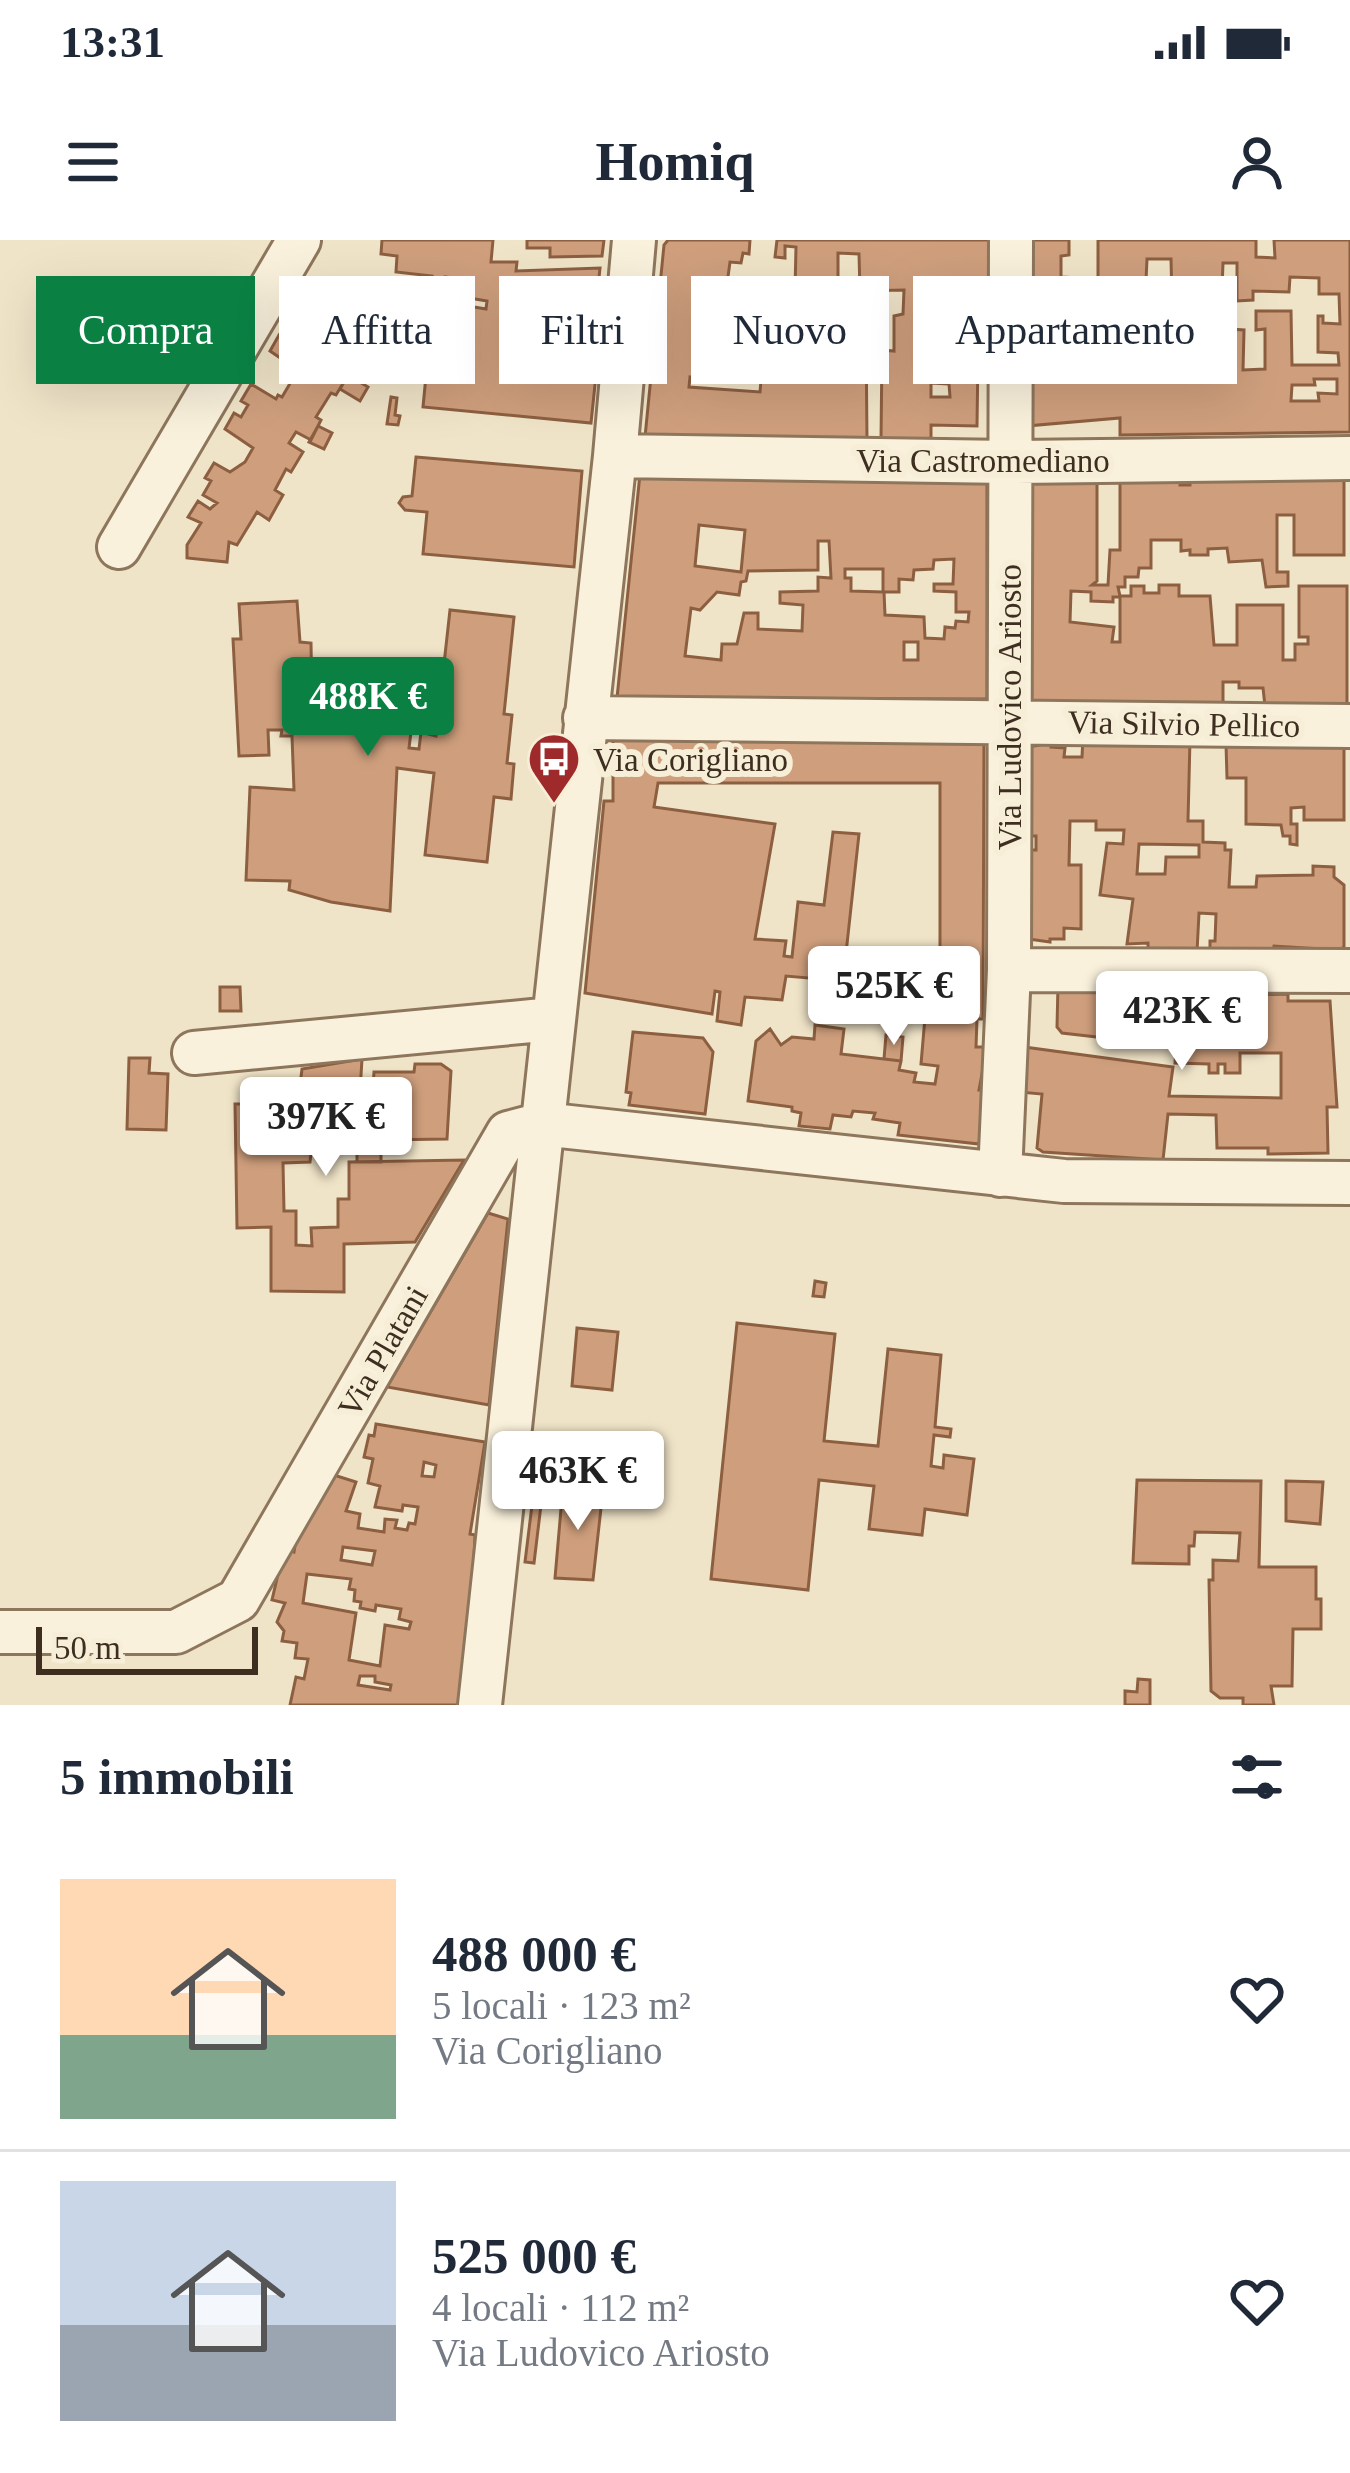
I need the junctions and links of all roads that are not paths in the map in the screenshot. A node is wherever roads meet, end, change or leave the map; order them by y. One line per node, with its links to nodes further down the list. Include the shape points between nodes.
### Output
1 (299, 240): 7 (street)
2 (634, 240): 4 (street)
3 (1011, 240): 6 (street, Via Ludovico Ariosto)
4 (615, 456): 6 (street, Via Castromediano); 8 (street)
5 (1350, 458): 6 (street, Via Castromediano)
6 (1009, 462): 9 (street, Via Ludovico Ariosto)
7 (119, 548)
8 (585, 718): 9 (street, Via Silvio Pellico); 13 (street)
9 (1009, 721): 10 (street, Via Silvio Pellico); 11 (street, Via Ludovico Ariosto)
10 (1350, 726)
11 (1009, 970): 12 (street); 16 (street, Via Ludovico Ariosto)
12 (1350, 971)
13 (553, 1019): 14 (street); 15 (street)
14 (194, 1053)
15 (542, 1124): 16 (street); 18 (street, Via Platani, via 508,1133 238,1600 176,1632); 19 (street)
16 (1000, 1175): 17 (street)
17 (1350, 1183)
18 (0, 1632)
19 (480, 1705)

